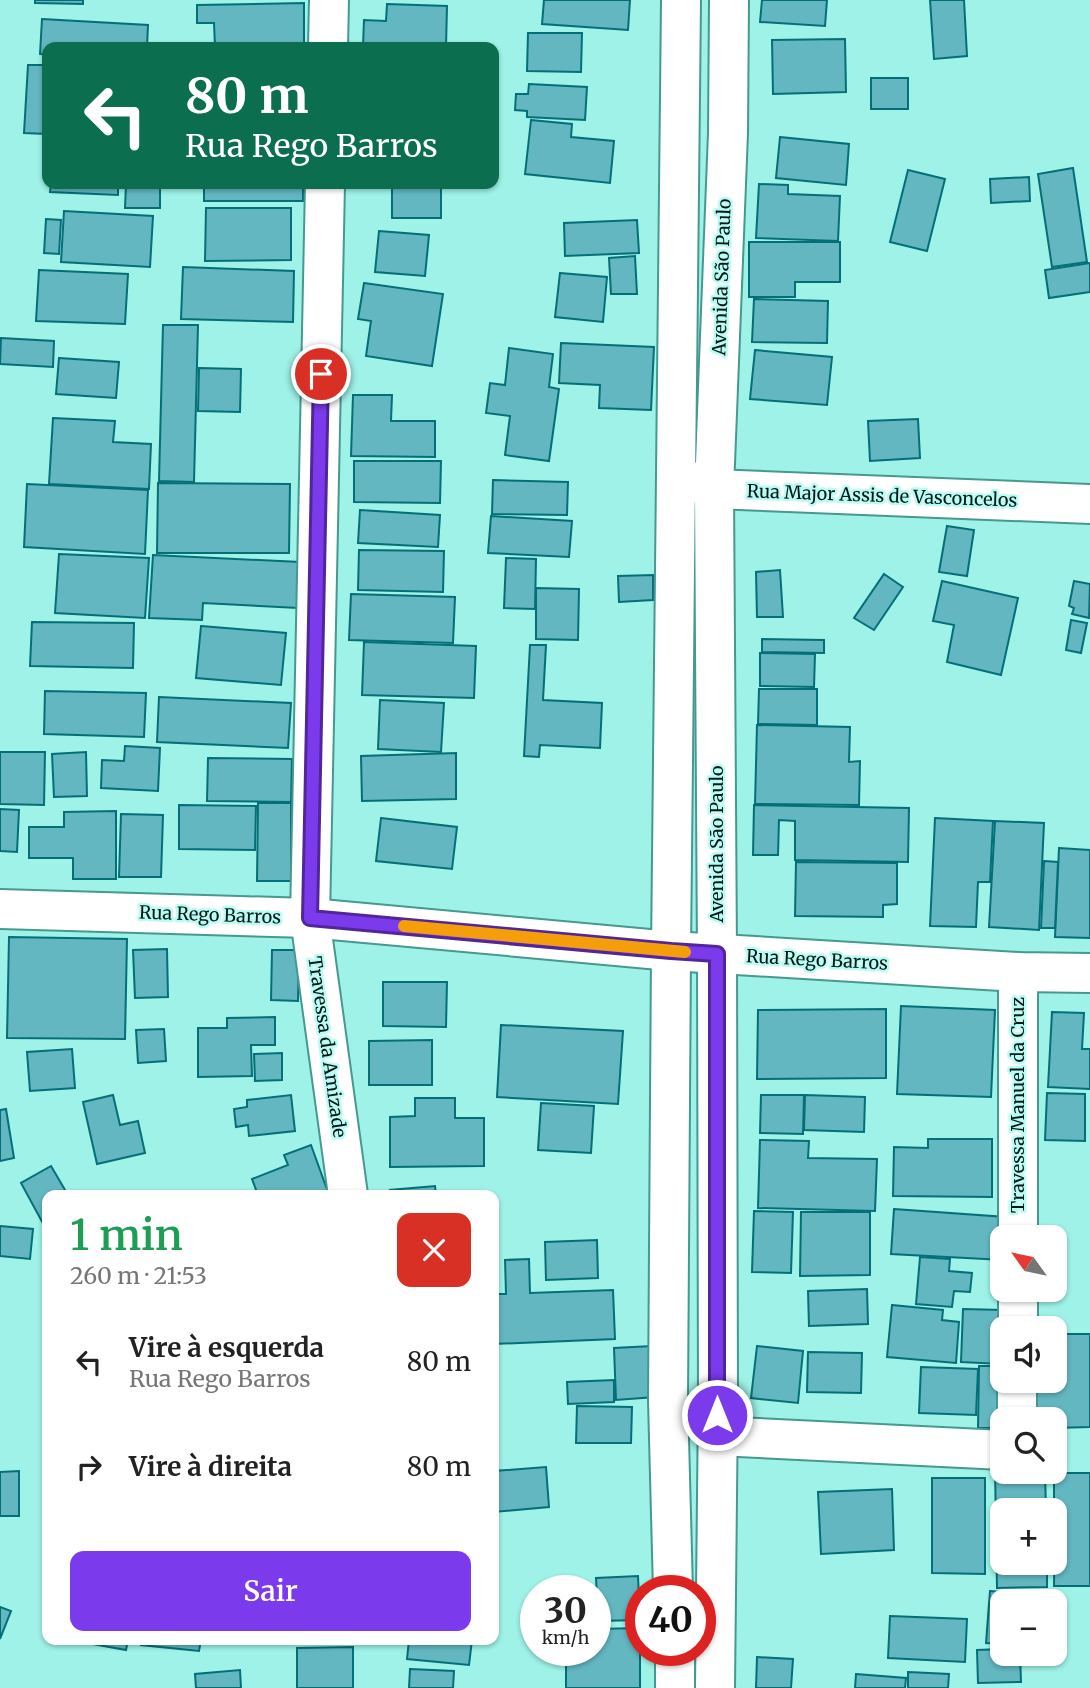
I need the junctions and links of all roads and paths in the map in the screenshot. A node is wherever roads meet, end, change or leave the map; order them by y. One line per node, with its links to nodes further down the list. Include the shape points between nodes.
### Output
1 (329, 0): 4 (street)
2 (681, 0): 5 (street)
3 (729, 0): 6 (street, Avenida São Paulo)
4 (328, 42)
5 (680, 130): 6 (street); 8 (street)
6 (728, 133): 9 (street, Avenida São Paulo)
7 (325, 189): 12 (street, Travessa da Amizade)
8 (677, 476): 9 (street, Rua Major Assis de Vasconcelos); 13 (street)
9 (714, 489): 10 (street, Rua Major Assis de Vasconcelos); 14 (street, Avenida São Paulo)
10 (1090, 504)
11 (0, 909): 12 (street, Rua Rego Barros)
12 (310, 918): 13 (street, Rua Rego Barros); 17 (street, Travessa da Amizade)
13 (671, 951): 14 (street, Rua Rego Barros); 19 (street)
14 (717, 954): 15 (street, Rua Rego Barros); 20 (street, Avenida São Paulo)
15 (1018, 972): 16 (street, Rua Rego Barros); 18 (street, Travessa Manuel da Cruz)
16 (1090, 973)
17 (347, 1190)
18 (1018, 1225)
19 (668, 1400): 20 (street); 22 (street)
20 (717, 1419): 21 (street); 25 (street, Avenida São Paulo)
21 (990, 1449)
22 (673, 1575)
23 (675, 1666): 24 (street)
24 (676, 1688)
25 (715, 1688)

